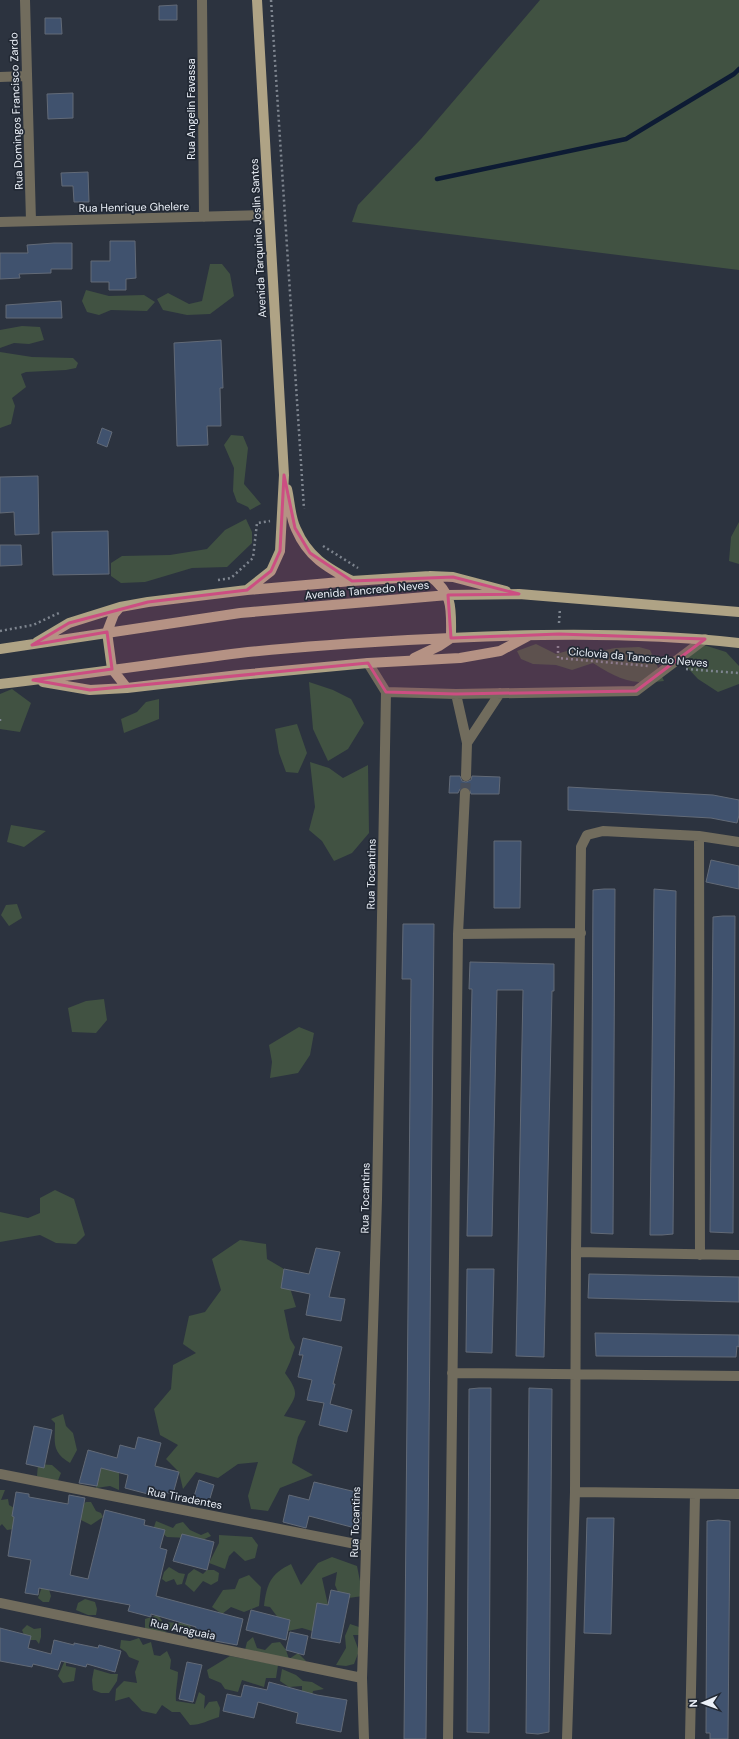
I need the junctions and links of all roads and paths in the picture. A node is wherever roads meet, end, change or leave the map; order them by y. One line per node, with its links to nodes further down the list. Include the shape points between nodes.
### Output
1 (25, 0): 5 (street, Rua Domingos Francisco Zardo)
2 (202, 0): 8 (street, Rua Angelin Favassa)
3 (257, 0): 7 (main road, Avenida Tarquinio Joslin Santos)
4 (271, 0): 12 (path, via 305,518)
5 (27, 76): 6 (street); 9 (street, Rua Domingos Francisco Zardo)
6 (0, 77)
7 (268, 215): 8 (street, Rua Henrique Ghelere); 11 (main road, Avenida Tarquinio Joslin Santos)
8 (204, 217): 9 (street, Rua Henrique Ghelere)
9 (31, 221): 10 (street, Rua Henrique Ghelere)
10 (0, 222)
11 (284, 475): 12 (main road, Avenida Tarquinio Joslin Santos); 13 (main road, Avenida Tarquinio Joslin Santos)
12 (293, 519): 18 (main road, Avenida Tarquinio Joslin Santos, via 295,528 310,553)
13 (282, 520): 17 (path, via 257,523 253,558 231,578); 19 (main road, Avenida Tarquinio Joslin Santos, via 280,551 270,571)
14 (320, 544): 15 (path, via 357,568)
15 (364, 568)
16 (430, 576): 18 (main road); 20 (main road, via 453,577); 21 (main road)
17 (216, 580)
18 (352, 581): 19 (main road)
19 (247, 590): 23 (main road)
20 (519, 594): 21 (main road, Avenida Tancredo Neves); 22 (main road, Avenida Tancredo Neves)
21 (448, 595): 27 (main road, Avenida Tancredo Neves, via 240,614); 30 (main road)
22 (560, 598): 25 (main road, Avenida Tancredo Neves); 29 (path, Ciclovia da Tancredo Neves)
23 (120, 607): 27 (main road, via 114,614); 33 (main road, via 69,623)
24 (64, 611): 26 (path, via 33,625)
25 (739, 612)
26 (0, 631)
27 (107, 632): 33 (main road, Avenida Tancredo Neves); 38 (main road)
28 (532, 634): 29 (main road); 30 (main road); 35 (main road, via 500,651 460,658)
29 (559, 634): 31 (main road); 37 (path, Ciclovia da Tancredo Neves, via 558,658)
30 (451, 638): 35 (main road, via 425,654); 38 (main road, via 367,642 243,653)
31 (705, 639): 32 (main road); 37 (street)
32 (739, 643)
33 (32, 645): 34 (main road, Avenida Tancredo Neves)
34 (0, 649)
35 (407, 660): 36 (main road)
36 (368, 662): 42 (main road); 43 (street)
37 (668, 667): 39 (path, Ciclovia da Tancredo Neves); 44 (street, via 636,691)
38 (112, 669): 40 (main road); 42 (main road)
39 (739, 673)
40 (33, 680): 41 (main road); 42 (main road, via 90,690)
41 (0, 684)
42 (127, 688)
43 (386, 692): 45 (street); 63 (street, Rua Tocantins, via 377,1199)
44 (500, 693): 45 (street); 46 (street)
45 (456, 694): 46 (street)
46 (467, 743): 47 (street)
47 (466, 776)
48 (465, 793): 52 (street)
49 (699, 836): 50 (street); 51 (street, via 603,831 587,835 581,847); 54 (street)
50 (739, 842)
51 (581, 933): 52 (street); 53 (street)
52 (458, 934): 56 (street)
53 (576, 1252): 54 (street); 57 (street)
54 (700, 1255): 55 (street)
55 (739, 1255)
56 (452, 1373): 57 (street); 67 (street)
57 (576, 1374): 58 (street); 60 (street)
58 (739, 1376)
59 (0, 1474): 63 (street, Rua Tiradentes)
60 (575, 1492): 61 (street); 68 (street)
61 (695, 1494): 62 (street); 69 (street)
62 (739, 1494)
63 (366, 1546): 65 (street, Rua Tocantins)
64 (0, 1603): 65 (street, Rua Araguaia)
65 (362, 1678): 66 (street, Rua Tocantins)
66 (364, 1739)
67 (450, 1739)
68 (567, 1739)
69 (690, 1739)

